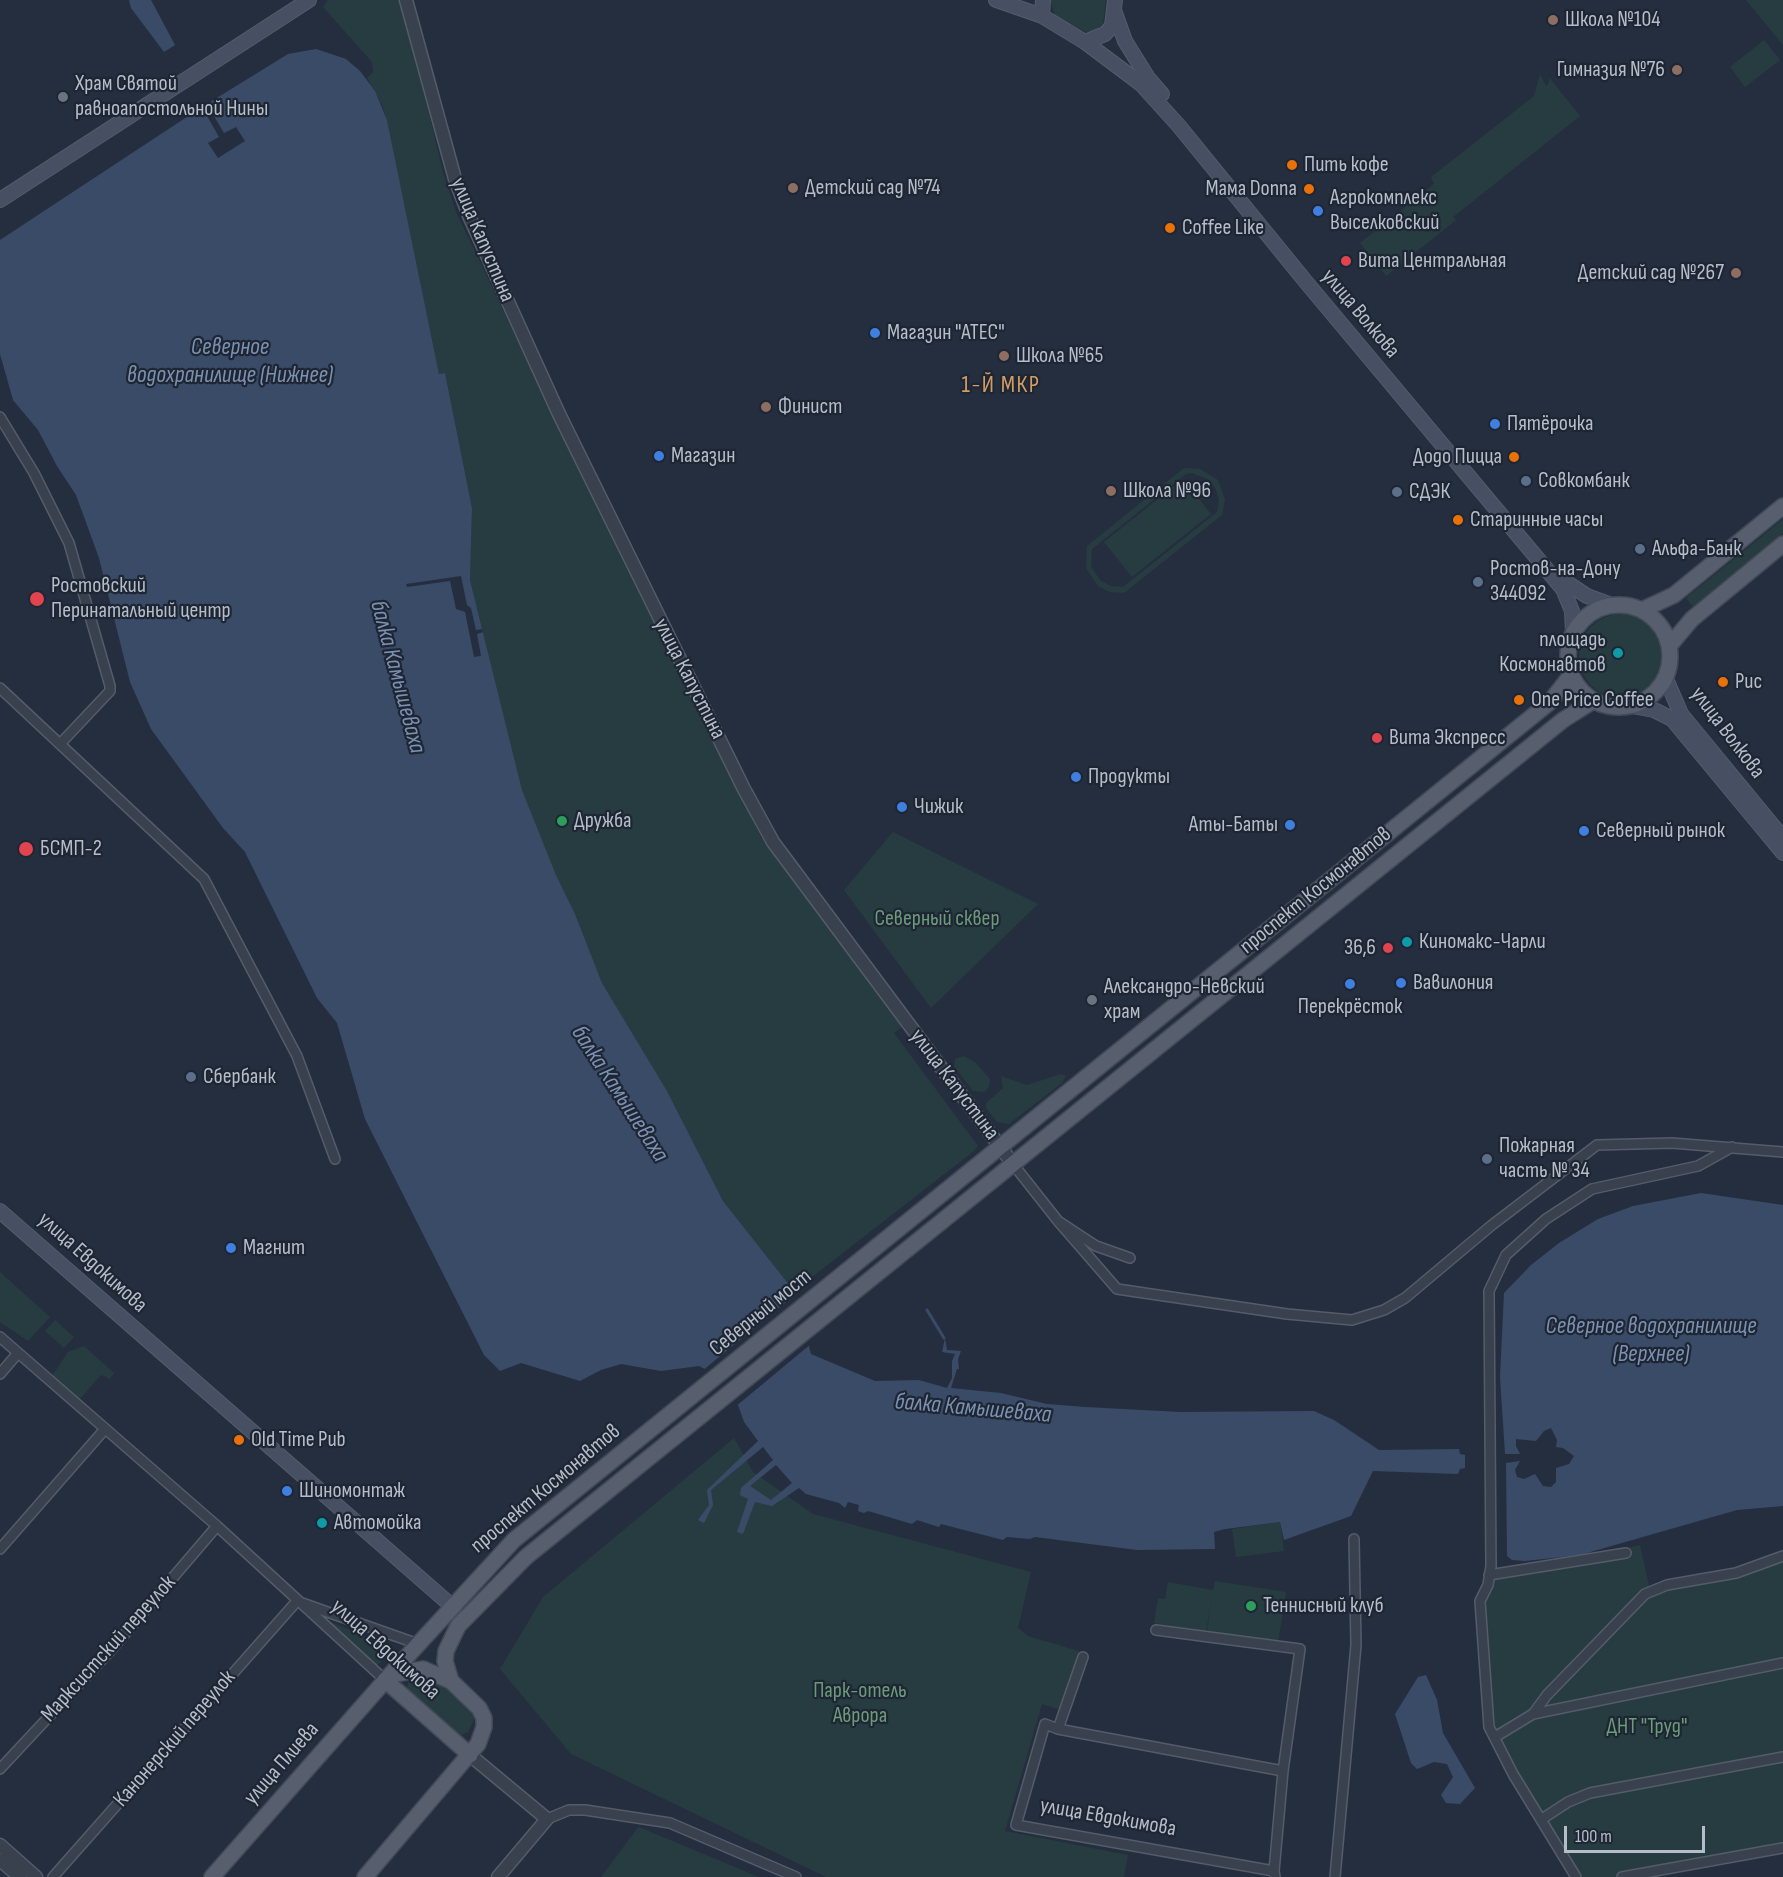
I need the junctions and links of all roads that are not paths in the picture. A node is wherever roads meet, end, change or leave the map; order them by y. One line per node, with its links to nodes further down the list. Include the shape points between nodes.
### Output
1 (309, 0): 8 (main road)
2 (406, 0): 25 (street, улица Капустина, via 449,158 470,218 559,414 744,789 773,842)
3 (996, 0): 6 (main road, улица Волкова)
4 (1043, 0): 6 (main road)
5 (1115, 6): 7 (main road, via 1112,26 1105,34); 12 (main road, улица Волкова, via 1125,41 1148,78 1311,277 1569,584)
6 (1042, 16): 7 (main road, улица Волкова)
7 (1085, 42): 14 (main road, улица Волкова, via 1141,84 1179,126 1501,513 1563,589 1572,611)
8 (0, 200)
9 (0, 417): 21 (street, via 69,543 110,686 110,691)
10 (1783, 506): 13 (main road, via 1674,595)
11 (1783, 544): 15 (main road, via 1692,618)
12 (1612, 605): 13 (main road); 14 (main road, via 1582,620)
13 (1642, 610): 15 (main road, via 1659,624)
14 (1573, 633): 16 (main road, via 1568,661)
15 (1670, 645): 17 (main road)
16 (1571, 675): 19 (main road); 25 (main road, проспект Космонавтов, via 1550,702)
17 (1666, 679): 20 (main road, via 1648,699); 22 (main road, улица Волкова, via 1681,714)
18 (0, 688): 21 (street)
19 (1593, 701): 20 (main road, via 1617,708); 28 (main road, проспект Космонавтов, via 1563,720)
20 (1632, 706): 23 (main road, улица Волкова, via 1672,719)
21 (60, 744): 27 (street, via 204,879 297,1056)
22 (1783, 838)
23 (1783, 853)
24 (1732, 1147): 26 (street); 30 (street, via 1672,1143 1597,1145 1405,1298 1353,1320 1117,1289); 45 (street, via 1698,1166 1592,1189 1546,1219 1506,1255 1489,1291)
25 (1001, 1148): 28 (street, улица Капустина); 32 (main road, проспект Космонавтов)
26 (1783, 1152)
27 (335, 1159)
28 (1013, 1164): 30 (street, улица Капустина); 33 (main road, проспект Космонавтов)
29 (0, 1212): 47 (main road, улица Евдокимова)
30 (1058, 1221): 31 (street, улица Капустина, via 1096,1246)
31 (1130, 1258)
32 (859, 1262): 37 (main road, Северный мост)
33 (872, 1278): 38 (main road, Северный мост)
34 (0, 1337): 35 (street, улица Евдокимова)
35 (18, 1353): 36 (street); 39 (street, улица Евдокимова)
36 (0, 1374)
37 (691, 1399): 47 (main road, проспект Космонавтов, via 514,1540)
38 (704, 1415): 48 (main road, проспект Космонавтов, via 526,1557)
39 (105, 1429): 40 (street, улица Евдокимова); 42 (street)
40 (217, 1526): 46 (street, улица Евдокимова); 60 (street, Марксистский переулок, via 111,1650)
41 (1354, 1539): 75 (street, via 1356,1645)
42 (0, 1549)
43 (1626, 1553): 45 (street)
44 (1783, 1556): 55 (street, via 1736,1574 1666,1585 1645,1594)
45 (1490, 1575): 57 (street, via 1480,1601 1488,1727)
46 (297, 1601): 50 (street); 53 (street, улица Евдокимова); 70 (street, Канонерский переулок)
47 (453, 1607): 48 (main road); 50 (main road, проспект Космонавтов)
48 (463, 1620): 54 (main road, via 446,1651)
49 (1156, 1630): 61 (street, улица Евдокимова, via 1300,1649)
50 (418, 1644): 53 (main road, проспект Космонавтов)
51 (1083, 1657): 56 (street)
52 (1783, 1663): 55 (street)
53 (387, 1678): 54 (main road, via 423,1669); 58 (main road, улица Евдокимова); 71 (main road, улица Плиева)
54 (451, 1681): 58 (main road, via 484,1718 482,1736)
55 (1533, 1714): 57 (street)
56 (1058, 1729): 61 (street); 67 (street, улица Евдокимова, via 1045,1724 1016,1825)
57 (1495, 1737): 63 (street)
58 (470, 1755): 62 (street, улица Евдокимова); 72 (main road)
59 (1783, 1756): 63 (street, via 1590,1793)
60 (0, 1769)
61 (1283, 1771): 67 (street, улица Евдокимова)
62 (548, 1819): 73 (street); 74 (street, via 569,1810 585,1810 670,1823)
63 (1542, 1819): 76 (street)
64 (0, 1845): 69 (street)
65 (1783, 1848): 77 (street)
66 (0, 1860): 68 (street)
67 (1274, 1874)
68 (20, 1877)
69 (36, 1877)
70 (53, 1877)
71 (212, 1877)
72 (365, 1877)
73 (498, 1877)
74 (796, 1877)
75 (1335, 1877)
76 (1576, 1877)
77 (1622, 1877)

